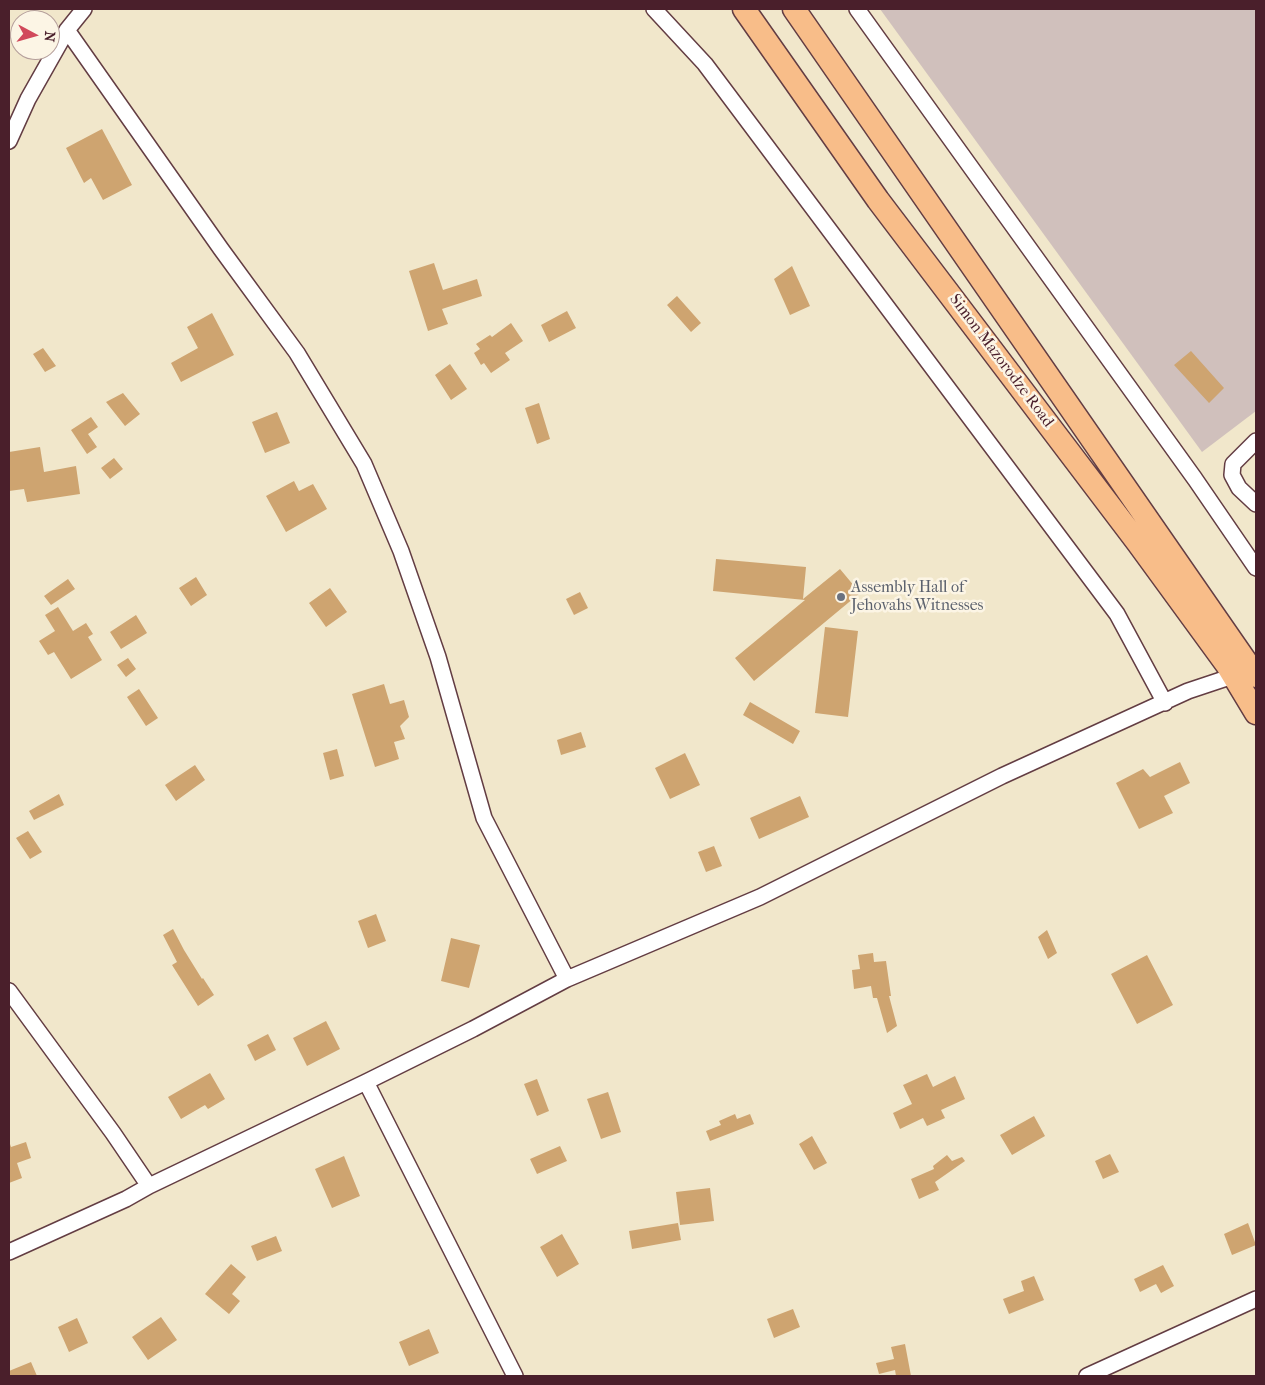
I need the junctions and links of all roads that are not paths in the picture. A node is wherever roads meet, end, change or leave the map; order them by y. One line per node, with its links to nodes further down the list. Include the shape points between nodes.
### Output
1 (84, 9): 6 (street)
2 (654, 9): 13 (street, via 705,64 1117,614)
3 (744, 9): 11 (highway, Simon Mazorodze Road, via 878,200 1138,543)
4 (794, 9): 12 (highway, Simon Mazorodze Road)
5 (857, 9): 10 (street)
6 (67, 30): 7 (street, via 28,99); 15 (street, via 296,353 364,464 401,551 438,657 484,818)
7 (9, 141)
8 (1256, 441): 9 (street, via 1233,464 1232,475 1239,488)
9 (1256, 504)
10 (1256, 568)
11 (1233, 676): 13 (street, via 1188,691); 14 (highway, Simon Mazorodze Road)
12 (1256, 676)
13 (1165, 703): 15 (street, via 1002,776 760,897)
14 (1256, 714)
15 (567, 979): 17 (street)
16 (9, 990): 18 (street)
17 (366, 1082): 18 (street); 21 (street)
18 (149, 1186): 19 (street)
19 (9, 1252)
20 (1256, 1299): 22 (street)
21 (515, 1376)
22 (1088, 1376)

